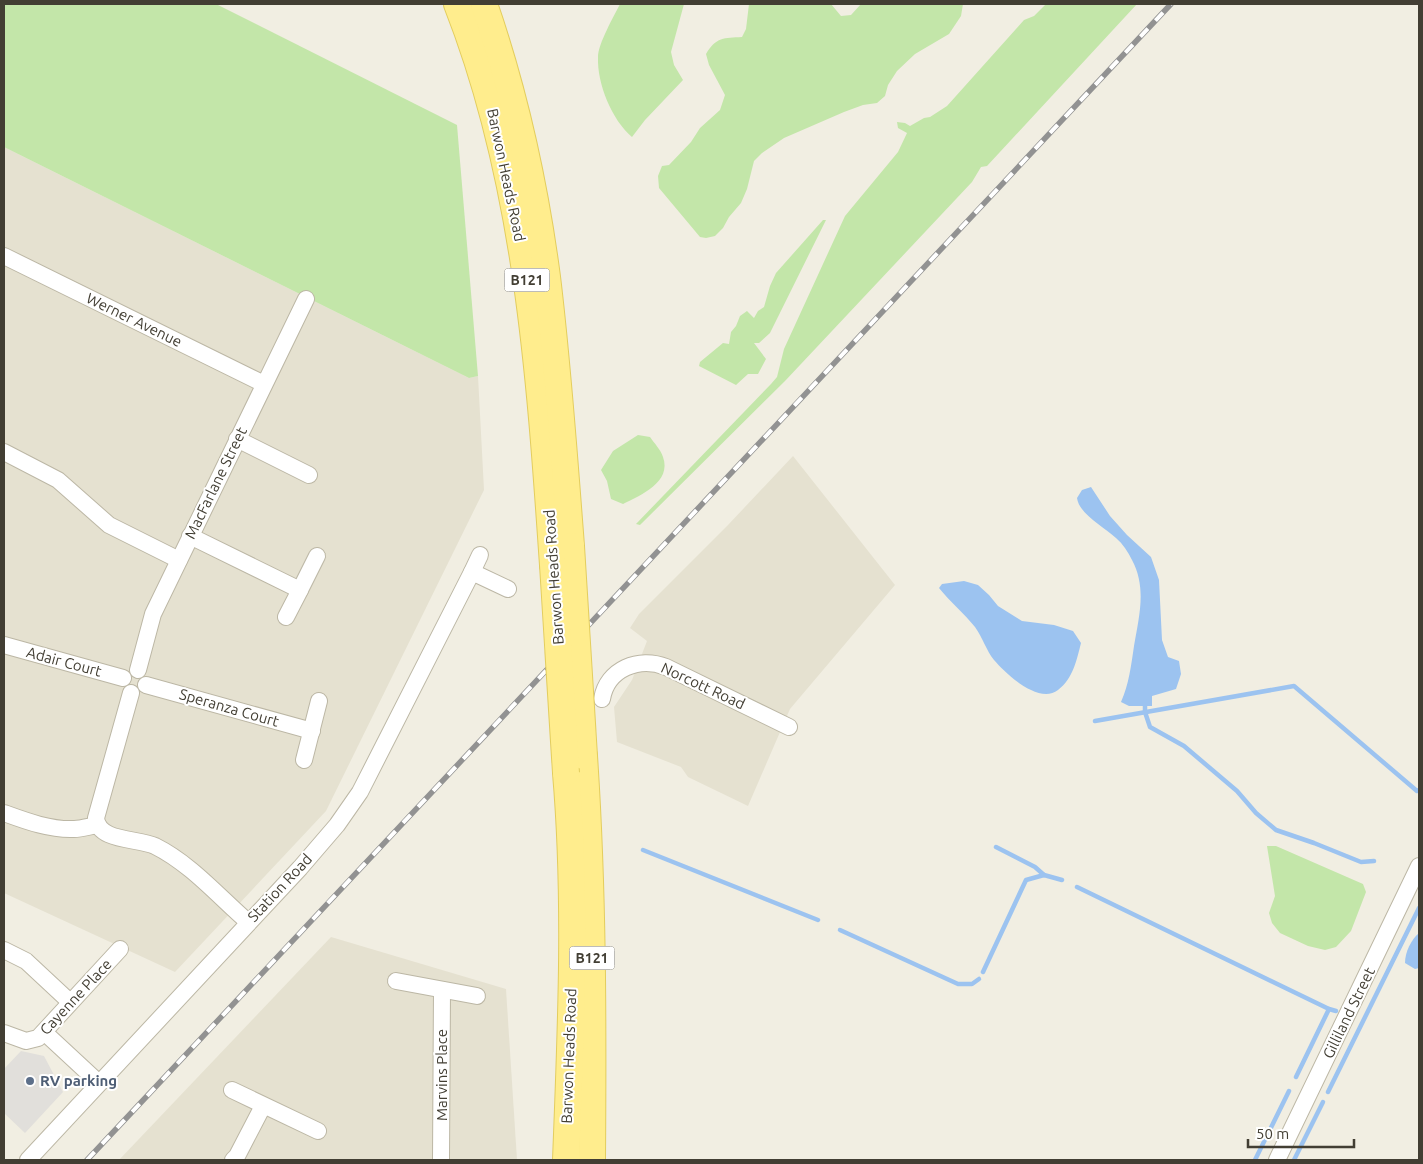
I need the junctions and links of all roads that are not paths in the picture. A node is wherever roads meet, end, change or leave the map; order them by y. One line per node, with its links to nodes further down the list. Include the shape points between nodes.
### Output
1 (457, 4): 26 (main road, Barwon Heads Road / B121, bridge, via 494,117 520,233 536,347 553,565)
2 (484, 4): 26 (main road, Barwon Heads Road / B121, bridge, via 514,104 547,276 571,546)
3 (4, 256): 5 (street, Werner Avenue)
4 (306, 300): 5 (street, MacFarlane Street)
5 (264, 384): 6 (street, MacFarlane Street)
6 (237, 439): 8 (street); 9 (street, MacFarlane Street)
7 (4, 452): 12 (street, via 58,480 109,525)
8 (309, 475)
9 (190, 536): 12 (street, MacFarlane Street); 15 (street)
10 (480, 555): 13 (street, Station Road)
11 (317, 556): 15 (street)
12 (179, 560): 18 (street, MacFarlane Street, via 153,614)
13 (472, 572): 14 (street); 30 (street, Station Road, via 353,803 330,834)
14 (508, 589)
15 (300, 590): 16 (street)
16 (286, 617)
17 (4, 645): 18 (street, Adair Court)
18 (131, 674): 19 (street, via 144,674); 20 (street, via 123,685)
19 (146, 685): 20 (street, via 140,692); 24 (street, Speranza Court)
20 (131, 693): 28 (street, via 96,818)
21 (602, 699): 23 (street, Norcott Road, via 605,688 619,671 631,665 652,663)
22 (319, 701): 24 (street)
23 (789, 727)
24 (312, 731): 25 (street)
25 (304, 760)
26 (575, 764): 46 (main road, Barwon Heads Road / B121); 47 (main road, Barwon Heads Road / B121, via 591,893)
27 (4, 813): 28 (street, via 31,823 59,828)
28 (98, 825): 30 (street, via 106,834 143,841 187,866)
29 (1419, 866): 48 (street, Gilliland Street)
30 (248, 922): 39 (street, Station Road)
31 (120, 949): 36 (street, Cayenne Place)
32 (4, 950): 36 (street, via 26,960)
33 (396, 981): 34 (street)
34 (442, 990): 35 (street); 45 (street, Marvins Place)
35 (477, 996)
36 (70, 1002): 37 (street, Cayenne Place)
37 (44, 1032): 38 (street, Cayenne Place, via 30,1041); 39 (street)
38 (4, 1033)
39 (99, 1084): 43 (street, Station Road)
40 (232, 1090): 41 (street)
41 (263, 1106): 42 (street); 44 (street)
42 (318, 1131)
43 (28, 1160)
44 (233, 1160)
45 (441, 1160)
46 (566, 1160)
47 (592, 1160)
48 (1277, 1160)

